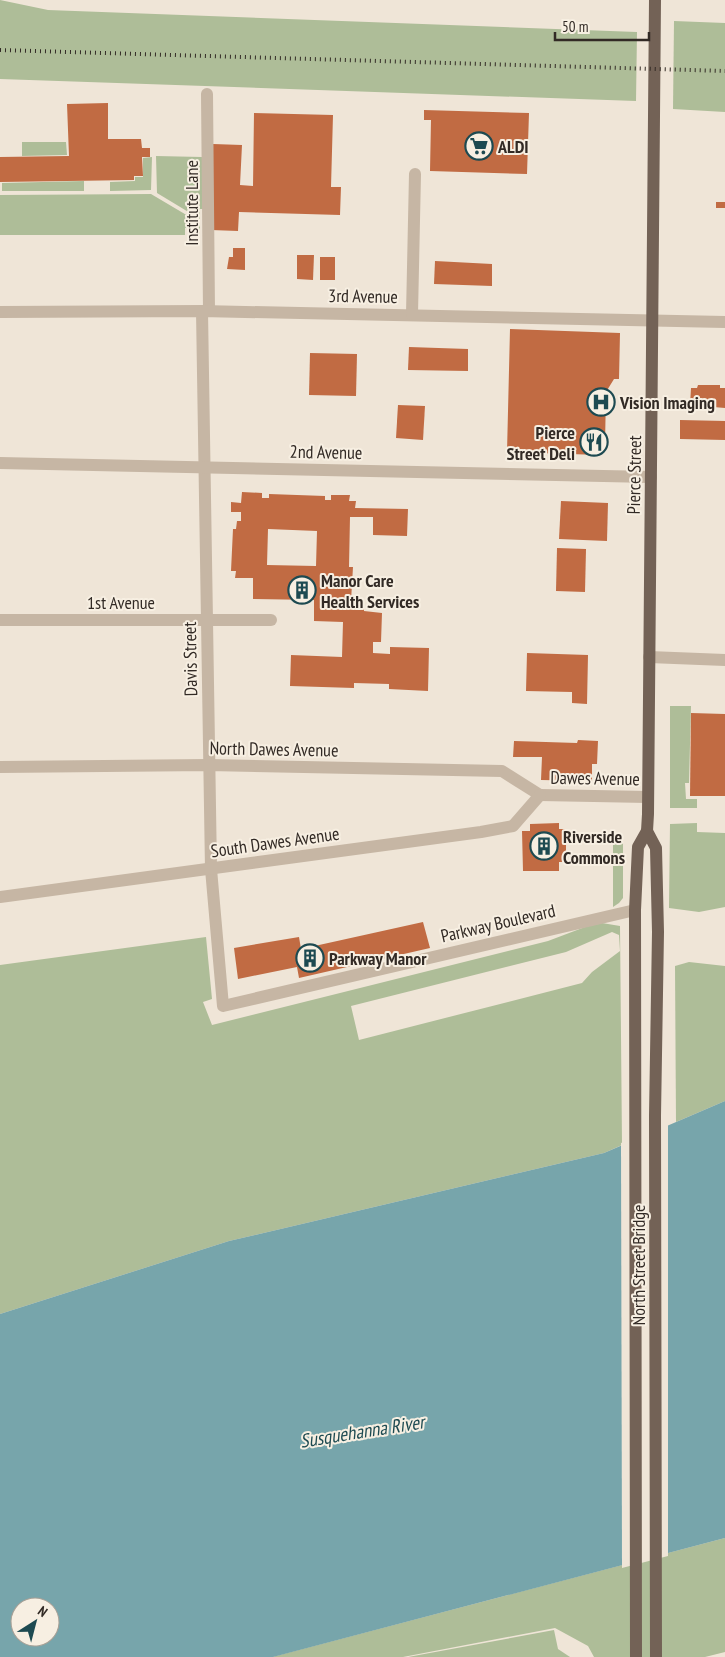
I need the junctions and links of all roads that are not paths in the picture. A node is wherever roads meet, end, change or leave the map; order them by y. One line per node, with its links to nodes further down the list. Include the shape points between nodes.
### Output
1 (656, 0): 7 (main road, Pierce Street)
2 (207, 94): 4 (street, Institute Lane)
3 (415, 174): 6 (street)
4 (205, 311): 5 (street, 3rd Avenue); 6 (street, 3rd Avenue); 10 (street, Davis Street)
5 (0, 312)
6 (412, 314): 7 (street, 3rd Avenue)
7 (654, 320): 8 (street, 3rd Avenue); 11 (main road, Pierce Street)
8 (725, 322)
9 (0, 463): 10 (street, 2nd Avenue)
10 (203, 467): 11 (street, 2nd Avenue); 12 (street, Davis Street)
11 (651, 478): 15 (main road, Pierce Street)
12 (207, 619): 13 (street, 1st Avenue); 14 (street, 1st Avenue); 17 (street, Davis Street)
13 (0, 620)
14 (271, 620)
15 (649, 657): 16 (street); 20 (main road, Pierce Street)
16 (725, 660)
17 (209, 765): 18 (street, North Dawes Avenue); 19 (street, North Dawes Avenue, via 502,771); 22 (street, Davis Street)
18 (0, 767)
19 (540, 795): 20 (street, Dawes Avenue); 22 (street, South Dawes Avenue, via 513,826)
20 (648, 797): 21 (main road, Pierce Street)
21 (647, 831): 24 (main road, Pierce Street, via 638,847); 26 (main road, Pierce Street, via 656,848)
22 (211, 869): 23 (street, South Dawes Avenue); 27 (street, Davis Street)
23 (0, 898)
24 (635, 910): 25 (main road, Pierce Street); 27 (street, Parkway Boulevard)
25 (637, 932): 28 (main road, North Street Bridge)
26 (658, 932): 29 (main road, North Street Bridge)
27 (223, 1006)
28 (636, 1657)
29 (656, 1657)

